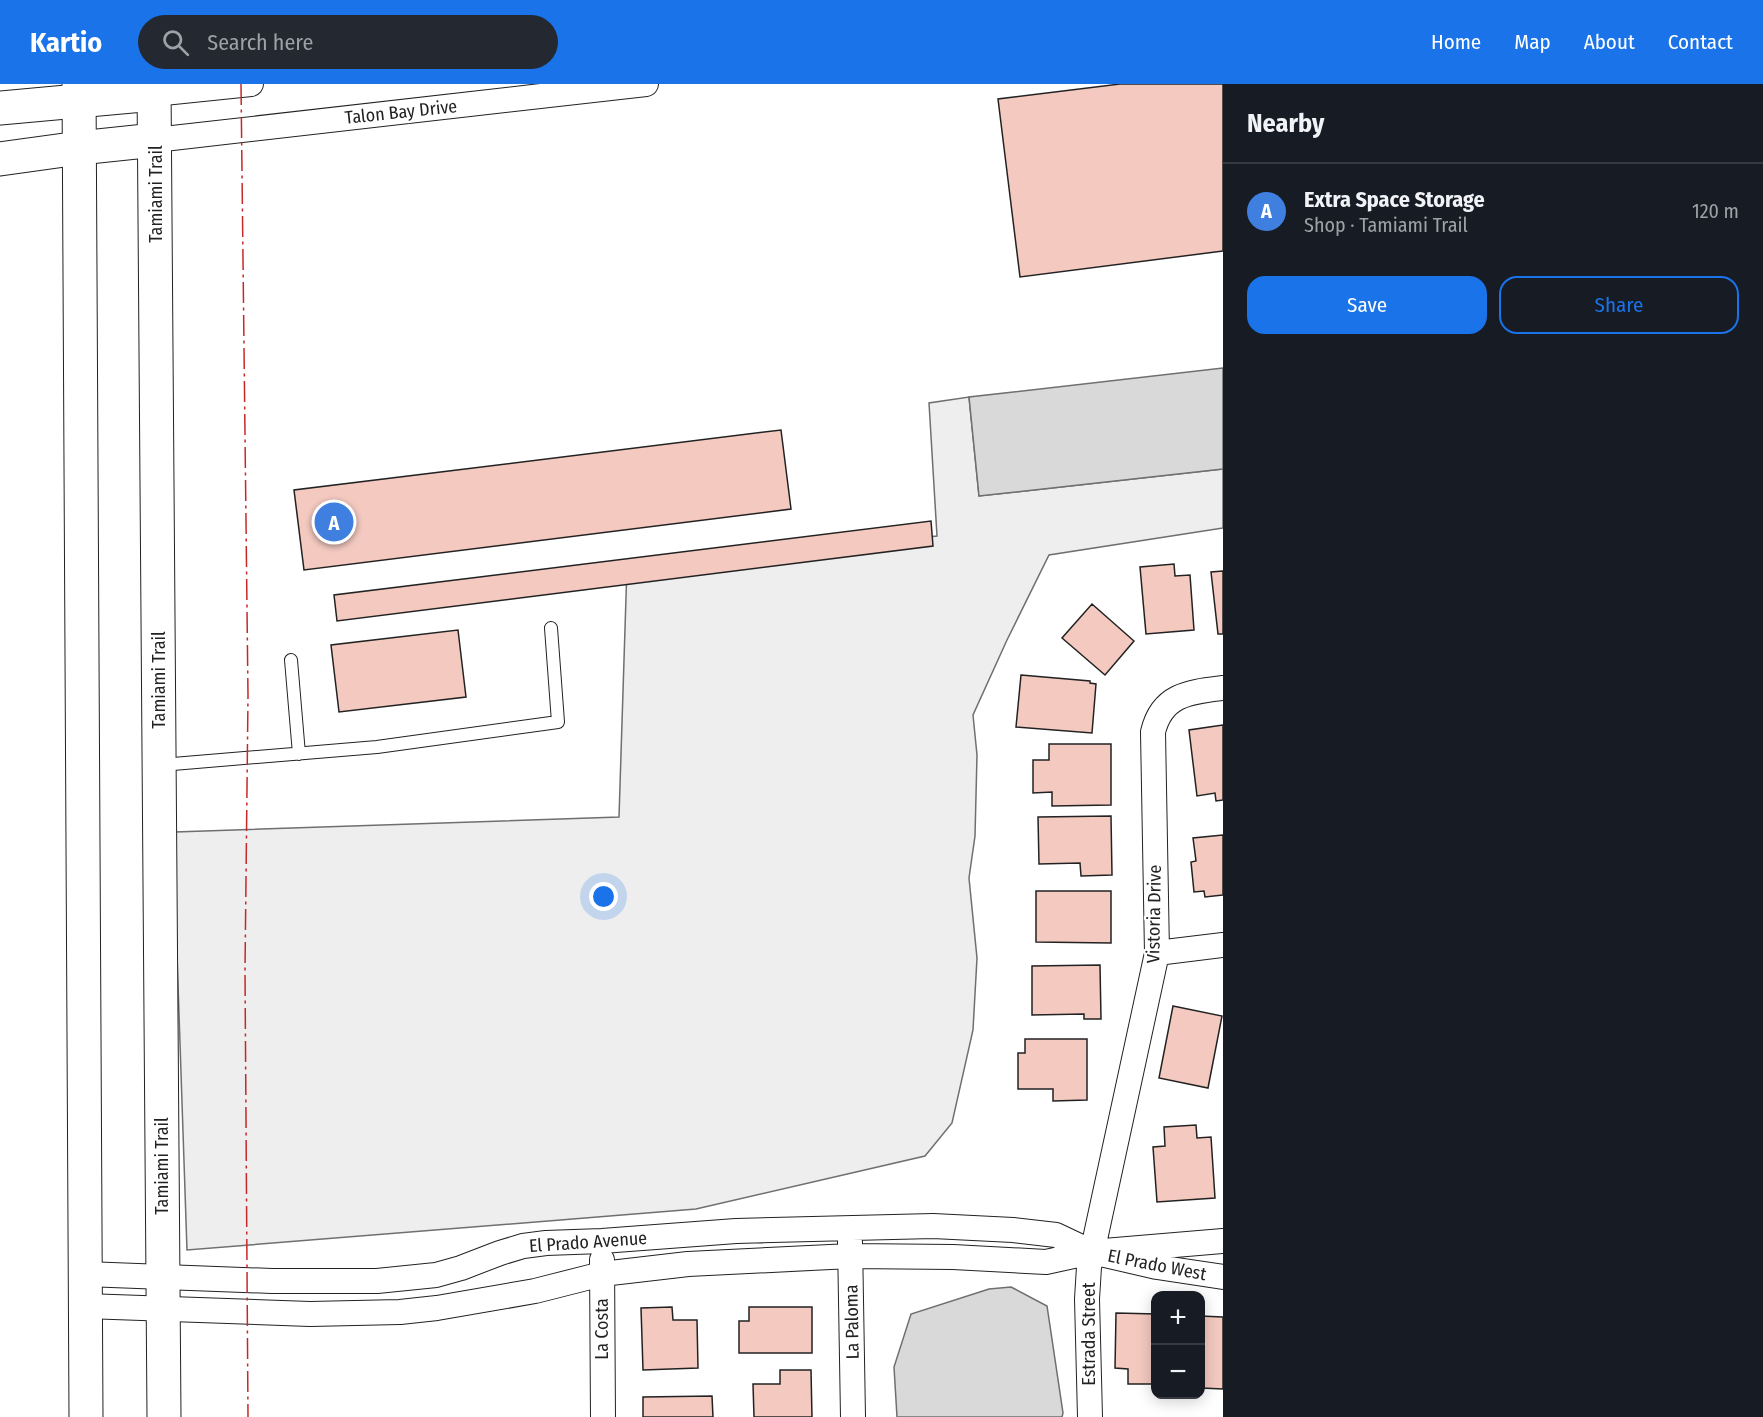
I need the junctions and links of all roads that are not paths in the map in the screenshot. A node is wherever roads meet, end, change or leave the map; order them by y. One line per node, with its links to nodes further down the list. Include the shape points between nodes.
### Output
1 (251, 84): 3 (street)
2 (646, 84): 4 (street, Talon Bay Drive)
3 (154, 89): 5 (main road); 7 (main road, Tamiami Trail)
4 (539, 90): 7 (street, Talon Bay Drive)
5 (79, 92): 6 (main road); 8 (main road)
6 (0, 108)
7 (155, 140): 8 (main road); 14 (main road, Tamiami Trail)
8 (79, 148): 9 (main road); 26 (main road)
9 (0, 159)
10 (550, 628): 13 (lane, via 558,722)
11 (291, 660): 13 (lane)
12 (1223, 688): 16 (street, Vistoria Drive, via 1178,697 1166,705 1155,724)
13 (299, 754): 14 (lane)
14 (160, 765): 23 (main road, Tamiami Trail)
15 (1223, 945): 16 (street)
16 (1157, 953): 20 (street, Vistoria Drive)
17 (850, 1227): 18 (street, El Prado Avenue); 20 (street, El Prado Avenue, via 933,1226 1056,1234); 21 (street, La Paloma)
18 (602, 1241): 22 (street, La Costa); 25 (street, El Prado Avenue, via 523,1246 462,1268)
19 (1223, 1241): 20 (street)
20 (1092, 1252): 21 (street, via 1046,1262); 24 (street, El Prado West); 33 (street, Estrada Street, via 1087,1299)
21 (851, 1256): 22 (street, via 711,1262); 32 (street, La Paloma)
22 (602, 1274): 28 (street, via 535,1291); 31 (street, La Costa)
23 (163, 1276): 25 (street, El Prado Avenue, via 272,1281); 26 (street, El Prado Avenue); 27 (main road, Tamiami Trail)
24 (1223, 1277)
25 (416, 1278): 28 (street)
26 (85, 1290): 27 (street); 29 (main road)
27 (163, 1309): 28 (street, via 310,1314); 30 (main road, Tamiami Trail)
28 (421, 1310)
29 (86, 1417)
30 (164, 1417)
31 (603, 1417)
32 (853, 1417)
33 (1090, 1417)

